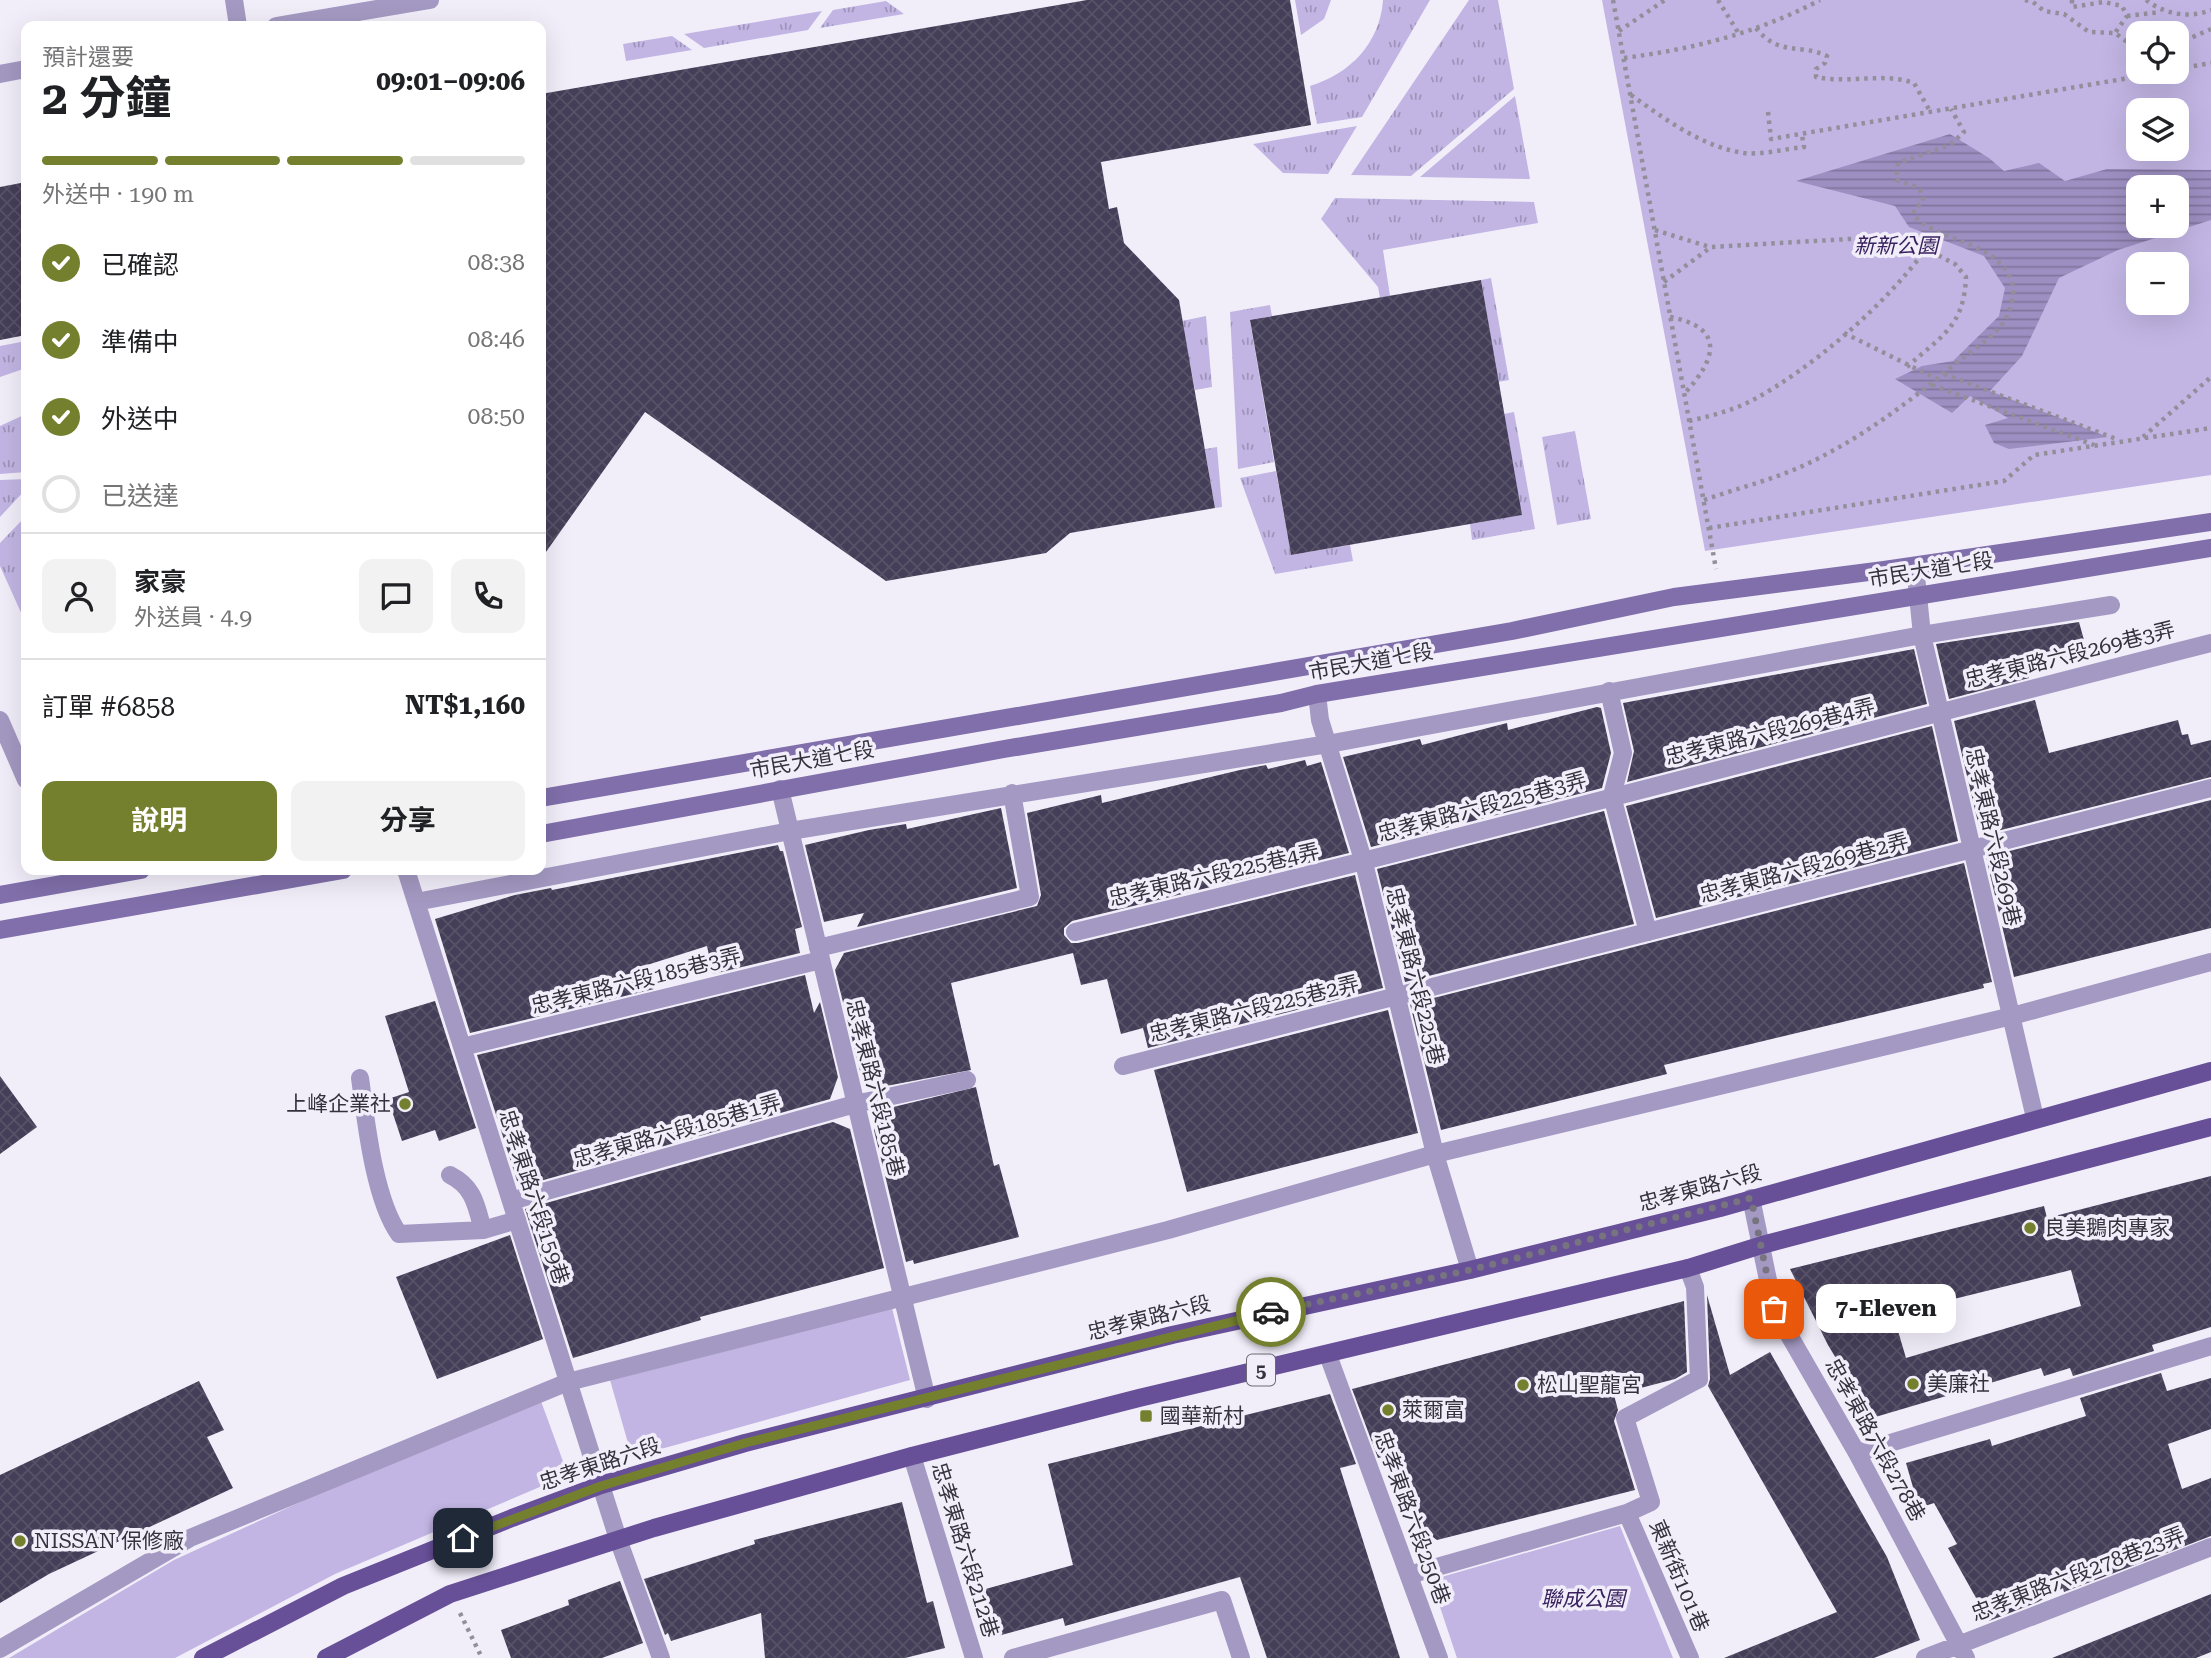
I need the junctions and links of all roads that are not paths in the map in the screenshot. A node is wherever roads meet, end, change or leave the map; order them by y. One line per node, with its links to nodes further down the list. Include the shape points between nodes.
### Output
1 (234, 0): 3 (street)
2 (430, 0): 4 (street)
3 (237, 21)
4 (306, 21)
5 (21, 70): 6 (street)
6 (0, 74)
7 (2211, 522): 9 (street, 市民大道七段)
8 (2211, 548): 10 (street, 市民大道七段)
9 (1915, 566): 10 (street, 忠孝東路六段269巷); 24 (street, 市民大道七段, via 1674,597 1512,631)
10 (1919, 596): 12 (street, 忠孝東路六段269巷); 15 (street, 市民大道七段)
11 (2111, 605): 12 (street)
12 (1922, 635): 14 (street); 16 (street, 忠孝東路六段269巷)
13 (2211, 643): 16 (street, 忠孝東路六段269巷3弄)
14 (1609, 691): 18 (street); 23 (street, via 1623,754)
15 (1317, 694): 18 (street, 忠孝東路六段225巷); 21 (street, 市民大道七段)
16 (1940, 712): 23 (street, 忠孝東路六段269巷4弄); 27 (street, 忠孝東路六段269巷)
17 (0, 720): 19 (street)
18 (1328, 744): 22 (street); 28 (street, 忠孝東路六段225巷)
19 (21, 768)
20 (2211, 788): 27 (street, 忠孝東路六段269巷2弄)
21 (780, 789): 25 (street, 忠孝東路六段185巷); 26 (street, 市民大道七段)
22 (1012, 793): 25 (street); 37 (street, 忠孝東路六段185巷3弄, via 1030,897)
23 (1612, 796): 28 (street, 忠孝東路六段225巷3弄); 36 (street)
24 (546, 797)
25 (790, 831): 33 (street); 37 (street, 忠孝東路六段185巷)
26 (546, 833)
27 (1972, 847): 36 (street, 忠孝東路六段269巷2弄); 40 (street, 忠孝東路六段269巷)
28 (1364, 863): 35 (street, 忠孝東路六段225巷4弄); 39 (street, 忠孝東路六段225巷)
29 (314, 875): 34 (street)
30 (408, 875): 33 (street, 忠孝東路六段159巷)
31 (66, 876): 32 (street)
32 (0, 895)
33 (416, 902): 41 (street, 忠孝東路六段159巷)
34 (0, 930)
35 (1074, 932)
36 (1648, 932): 39 (street, 忠孝東路六段269巷2弄)
37 (819, 954): 41 (street, 忠孝東路六段185巷3弄); 46 (street, 忠孝東路六段185巷)
38 (2211, 962): 40 (street)
39 (1397, 995): 42 (street, 忠孝東路六段225巷2弄); 49 (street, 忠孝東路六段225巷)
40 (2012, 1016): 47 (street, 忠孝東路六段269巷); 49 (street)
41 (462, 1047): 52 (street, 忠孝東路六段159巷)
42 (1123, 1066)
43 (2211, 1071): 47 (main road, 忠孝東路六段)
44 (359, 1078): 54 (street, via 370,1148 390,1221 399,1234)
45 (967, 1080): 46 (street, 忠孝東路六段185巷1弄)
46 (855, 1104): 52 (street, 忠孝東路六段185巷1弄); 58 (street, 忠孝東路六段185巷)
47 (2035, 1118): 51 (main road, 忠孝東路六段)
48 (2211, 1127): 55 (main road, 5)
49 (1435, 1154): 57 (street, 忠孝東路六段225巷); 58 (street, via 1168,1230)
50 (450, 1175): 54 (street, via 473,1193)
51 (1751, 1198): 55 (street, 忠孝東路六段278巷); 57 (main road, 忠孝東路六段)
52 (511, 1201): 53 (street, 忠孝東路六段159巷)
53 (517, 1220): 54 (street); 61 (street, 忠孝東路六段159巷)
54 (483, 1230)
55 (1762, 1245): 56 (main road, 5); 63 (street, 忠孝東路六段278巷, via 1774,1309)
56 (1688, 1268): 60 (main road, 5); 66 (street, via 1695,1287 1699,1379 1625,1418 1651,1502)
57 (1470, 1270): 62 (main road, 忠孝東路六段, via 1171,1335)
58 (902, 1297): 61 (street); 62 (street, 忠孝東路六段185巷)
59 (2211, 1346): 63 (street)
60 (1328, 1355): 64 (main road, 5); 69 (street, 忠孝東路六段250巷)
61 (568, 1382): 65 (street, 忠孝東路六段159巷); 70 (street, via 190,1538)
62 (927, 1399): 65 (main road, 忠孝東路六段, via 745,1443)
63 (1857, 1452): 71 (street, 忠孝東路六段278巷)
64 (912, 1456): 67 (main road, 5); 75 (street, 忠孝東路六段212巷)
65 (601, 1486): 67 (street, 忠孝東路六段159巷); 72 (main road, 忠孝東路六段, via 343,1586)
66 (1627, 1513): 69 (street); 79 (street, 東新街101巷)
67 (618, 1539): 73 (main road, 5, via 450,1594); 74 (street, 忠孝東路六段159巷)
68 (2211, 1547): 71 (street, 忠孝東路六段278巷23弄)
69 (1409, 1575): 78 (street, 忠孝東路六段250巷)
70 (0, 1649)
71 (1964, 1650): 80 (street, 忠孝東路六段278巷23弄)
72 (203, 1658)
73 (326, 1658)
74 (661, 1658)
75 (974, 1658)
76 (1013, 1658): 77 (street, via 1222,1600)
77 (1241, 1658)
78 (1439, 1658)
79 (1690, 1658)
80 (1926, 1658)

